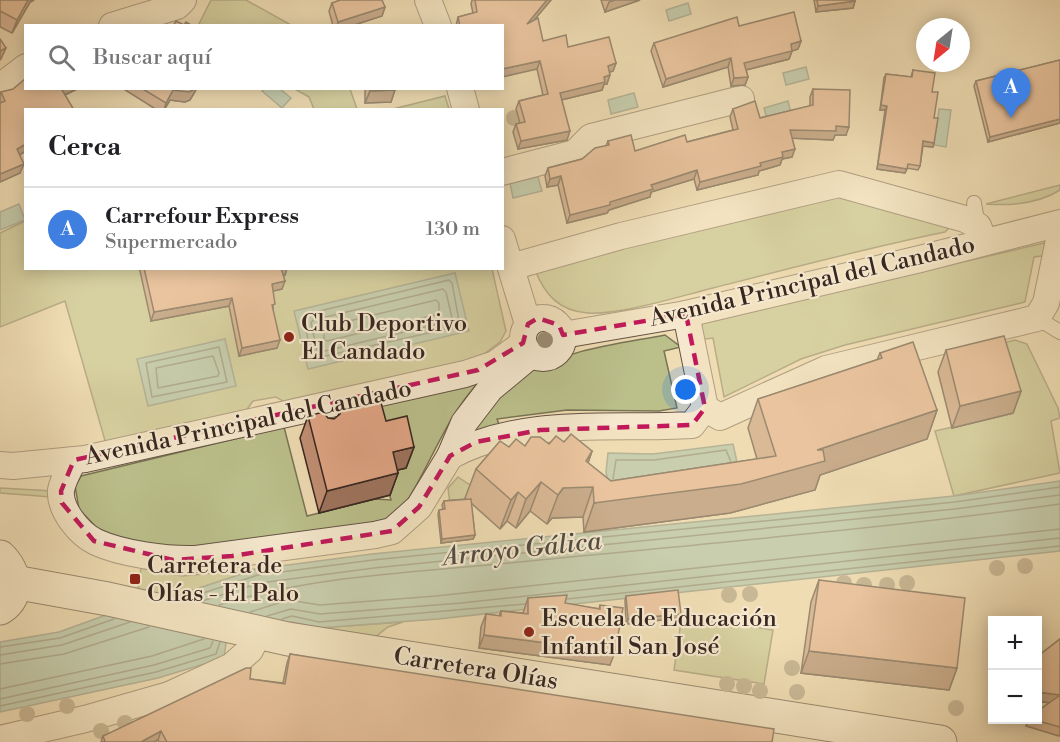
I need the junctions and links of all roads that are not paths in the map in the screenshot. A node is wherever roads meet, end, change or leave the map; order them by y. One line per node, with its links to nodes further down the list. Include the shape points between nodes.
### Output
1 (183, 0): 3 (street, via 177,6)
2 (429, 0): 4 (street)
3 (118, 24)
4 (437, 24)
5 (24, 69): 6 (street)
6 (0, 87)
7 (461, 90): 9 (street)
8 (741, 99): 10 (street, via 591,137 575,153)
9 (465, 108)
10 (504, 171)
11 (979, 223): 12 (street, Avenida Principal del Candado); 15 (street, via 839,184 637,232); 16 (street, Avenida Principal del Candado, via 920,259)
12 (1060, 223)
13 (1060, 235): 17 (street, via 1046,303)
14 (504, 245): 15 (street)
15 (511, 267): 19 (street)
16 (686, 314): 19 (street, Avenida Principal del Candado, via 563,335 558,353 550,358 541,359); 20 (street)
17 (1037, 318): 18 (lane); 20 (street, via 925,354 826,369 720,417)
18 (1060, 332)
19 (528, 341): 21 (street, via 464,423); 22 (street, Avenida Principal del Candado, via 495,364 321,415)
20 (705, 408): 21 (street, via 692,425 540,430 476,442)
21 (450, 456): 22 (street, via 419,507 392,531 232,556 173,560 94,541 78,527 65,512 61,491)
22 (74, 460): 23 (street, Avenida Principal del Candado)
23 (0, 465)
24 (5, 582): 25 (main road, Carretera Olías)
25 (259, 633): 26 (main road, Carretera Olías); 27 (street, via 250,650 232,666 169,695)
26 (838, 734): 28 (main road, Carretera Olías)
27 (0, 739)
28 (921, 740)

